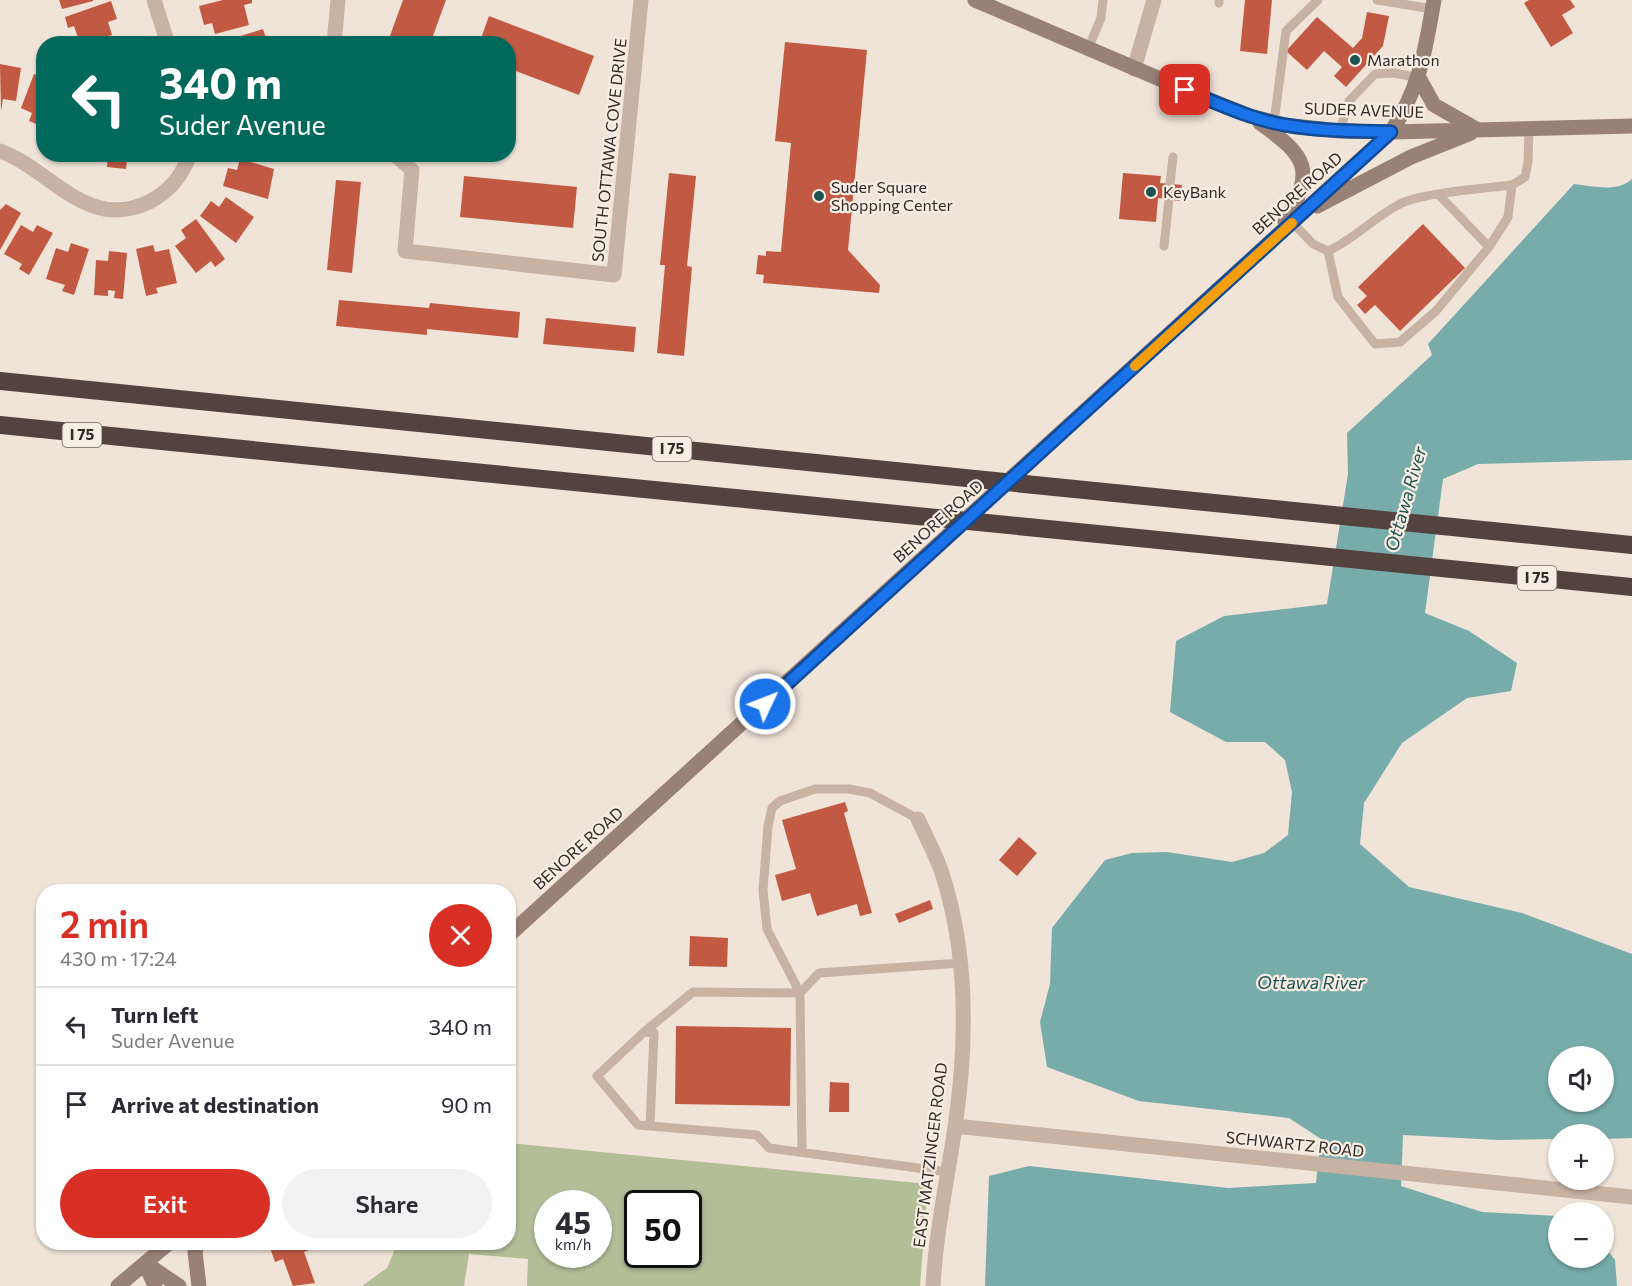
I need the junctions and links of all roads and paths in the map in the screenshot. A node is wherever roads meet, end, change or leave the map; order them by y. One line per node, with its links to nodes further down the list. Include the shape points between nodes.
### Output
1 (154, 0): 10 (street)
2 (338, 0): 11 (street)
3 (641, 0): 25 (street, SOUTH OTTAWA COVE DRIVE, via 614,275 405,251 412,170)
4 (975, 0): 12 (main road, SUDER AVENUE)
5 (1103, 0): 12 (lane, via 1101,18)
6 (1154, 0): 13 (street)
7 (1318, 0): 16 (lane, via 1286,31)
8 (1377, 0): 9 (lane)
9 (1434, 4): 14 (main road, BENORE ROAD)
10 (165, 36)
11 (335, 36)
12 (1088, 49): 13 (main road, SUDER AVENUE)
13 (1134, 69): 15 (main road, SUDER AVENUE)
14 (1419, 78): 19 (main road, via 1434,105); 20 (lane, via 1375,74 1349,101); 21 (main road, BENORE ROAD)
15 (1250, 116): 16 (main road, SUDER AVENUE); 31 (main road, via 1287,142 1299,157 1305,178 1300,196)
16 (1274, 123): 20 (main road, SUDER AVENUE)
17 (1632, 126): 18 (main road, SUDER AVENUE)
18 (1529, 129): 19 (main road, SUDER AVENUE); 27 (lane, via 1525,177)
19 (1478, 130): 21 (main road, SUDER AVENUE); 30 (main road, via 1411,157)
20 (1340, 131): 21 (main road, SUDER AVENUE)
21 (1391, 132): 30 (main road, BENORE ROAD)
22 (0, 151): 24 (street, via 76,200 118,209 147,203 172,187)
23 (1173, 157): 26 (lane)
24 (186, 162)
25 (403, 162)
26 (1170, 184)
27 (1512, 185): 28 (lane); 33 (lane, via 1508,217)
28 (1439, 195): 33 (lane); 34 (lane, via 1404,201)
29 (1168, 199): 32 (lane)
30 (1298, 217): 31 (main road, BENORE ROAD); 34 (lane, via 1313,244)
31 (1278, 235): 40 (main road, BENORE ROAD)
32 (1164, 246)
33 (1489, 247): 34 (lane, via 1436,311 1400,342 1376,344 1338,297)
34 (1328, 252)
35 (0, 381): 37 (highway, I 75)
36 (0, 425): 38 (highway, I 75)
37 (1632, 545)
38 (1632, 587)
39 (918, 819): 41 (street, EAST MATZINGER ROAD, via 942,874); 42 (lane, via 870,793 849,789 815,789 780,801 772,808 763,891 767,929)
40 (516, 929)
41 (962, 963): 42 (lane, via 819,973); 45 (street, EAST MATZINGER ROAD, via 961,1064)
42 (800, 993): 43 (lane, via 693,992); 46 (lane)
43 (644, 1032): 44 (lane, via 654,1033); 44 (lane, via 597,1076 638,1125)
44 (650, 1126): 46 (lane, via 757,1135 769,1148)
45 (955, 1126): 47 (street, EAST MATZINGER ROAD); 48 (street, SCHWARTZ ROAD)
46 (802, 1152): 47 (lane)
47 (948, 1172): 56 (street, EAST MATZINGER ROAD, via 935,1246)
48 (1632, 1197)
49 (160, 1250): 51 (main road)
50 (196, 1250): 55 (main road)
51 (145, 1263): 52 (main road); 53 (main road); 54 (main road)
52 (118, 1286)
53 (155, 1286)
54 (179, 1286)
55 (199, 1286)
56 (933, 1286)

